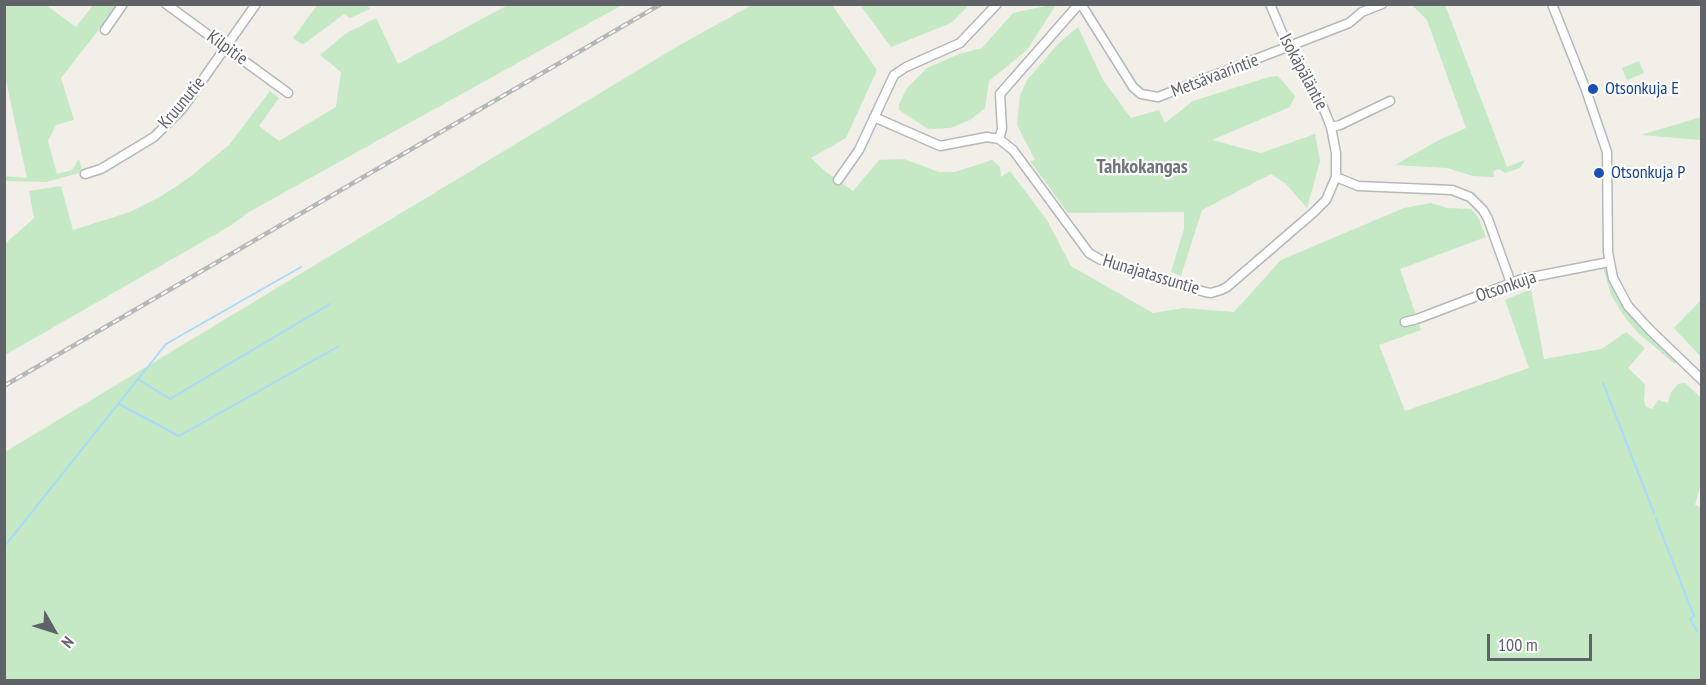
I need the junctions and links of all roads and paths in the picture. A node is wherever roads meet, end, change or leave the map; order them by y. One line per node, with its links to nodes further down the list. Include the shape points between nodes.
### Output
1 (123, 4): 9 (street)
2 (166, 4): 10 (street, Kilpitie)
3 (256, 4): 10 (street, Kruunutie)
4 (997, 4): 14 (street, via 960,43 899,70 890,80)
5 (1080, 4): 11 (street, Metsävaarintie, via 1132,87 1147,96 1162,96); 16 (street, via 1000,94)
6 (1270, 4): 11 (street, Isokäpäläntie)
7 (1382, 4): 11 (street, Metsävaarintie, via 1362,12 1349,23)
8 (1552, 4): 20 (street, via 1607,152)
9 (105, 30)
10 (226, 46): 12 (street, Kilpitie); 17 (street, Kruunutie, via 182,109 154,137)
11 (1288, 47): 15 (street, Isokäpäläntie)
12 (288, 93)
13 (1390, 101): 15 (street)
14 (874, 117): 16 (street, via 940,146 987,137); 19 (street, via 859,150)
15 (1331, 127): 18 (street, Isokäpäläntie)
16 (999, 139): 18 (street, Hunajatassuntie, via 1012,150 1089,253 1211,293 1227,287 1314,212 1326,200)
17 (85, 174)
18 (1336, 177): 21 (street, via 1358,186 1452,190 1470,197 1488,219)
19 (838, 180)
20 (1609, 262): 21 (street, Otsonkuja); 23 (street, via 1628,306)
21 (1511, 284): 22 (street, Otsonkuja)
22 (1406, 322)
23 (1701, 380)

